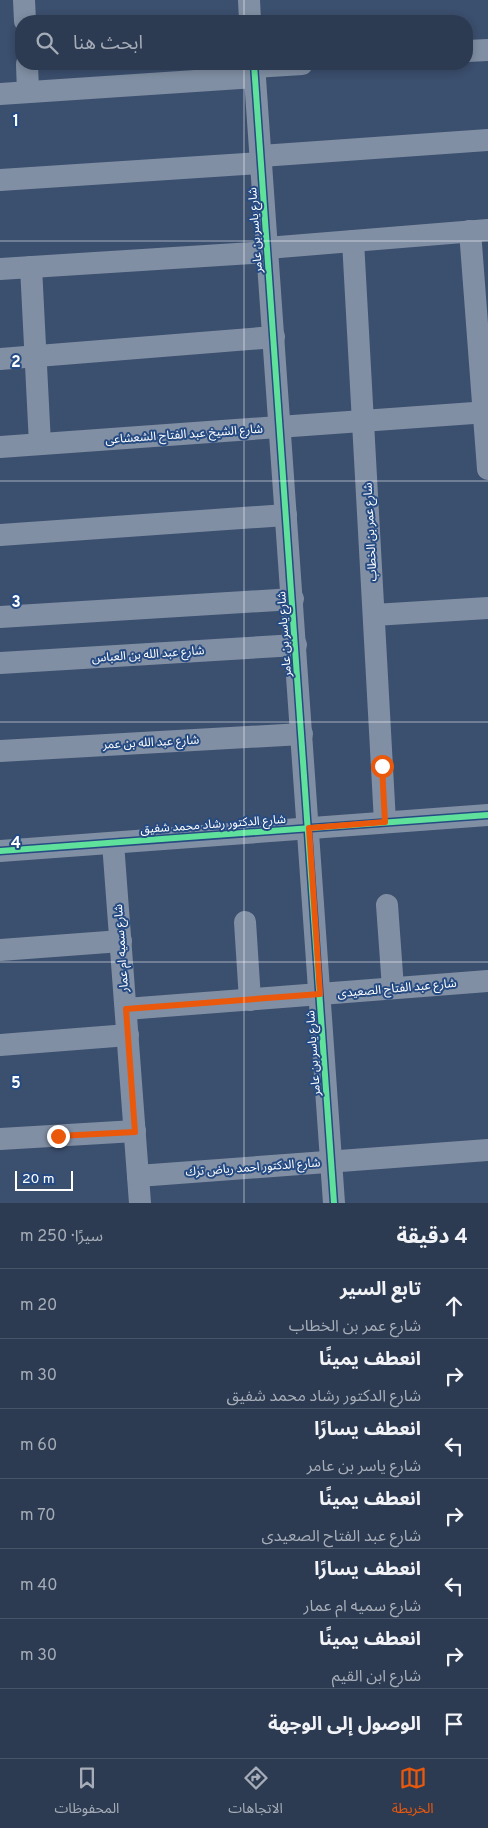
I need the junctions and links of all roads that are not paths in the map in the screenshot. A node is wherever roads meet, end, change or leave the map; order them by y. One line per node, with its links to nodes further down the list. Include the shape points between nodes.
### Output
1 (24, 0): 3 (street)
2 (249, 0): 4 (street)
3 (25, 15)
4 (250, 15)
5 (488, 50): 6 (street)
6 (473, 51)
7 (27, 70): 9 (street)
8 (254, 70): 9 (street); 12 (street, شارع ياسر بن عامر)
9 (28, 92): 10 (street)
10 (0, 94)
11 (488, 140): 12 (street)
12 (261, 160): 13 (street); 16 (street, شارع ياسر بن عامر)
13 (0, 180)
14 (479, 231): 15 (street); 22 (street)
15 (354, 241): 16 (street); 23 (street, شارع عمر بن الخطاب)
16 (267, 250): 17 (street); 19 (street, شارع ياسر بن عامر)
17 (31, 268): 18 (street); 20 (street)
18 (0, 269)
19 (274, 337): 20 (street); 24 (street, شارع ياسر بن عامر)
20 (35, 356): 21 (street); 25 (street)
21 (0, 359)
22 (486, 412): 23 (street, شارع الشيخ عبد الفتاح الشعشاعى); 27 (street)
23 (364, 421): 24 (street, شارع الشيخ عبد الفتاح الشعشاعى); 32 (street, شارع عمر بن الخطاب)
24 (280, 427): 25 (street, شارع الشيخ عبد الفتاح الشعشاعى); 28 (street, شارع ياسر بن عامر)
25 (40, 444): 26 (street, شارع الشيخ عبد الفتاح الشعشاعى)
26 (0, 447)
27 (488, 469)
28 (286, 515): 29 (street); 30 (street, شارع ياسر بن عامر)
29 (0, 535)
30 (292, 599): 33 (street); 34 (street, شارع ياسر بن عامر)
31 (488, 608): 32 (street)
32 (374, 615): 39 (street, شارع عمر بن الخطاب)
33 (0, 617)
34 (296, 645): 35 (street, شارع عبد الله بن العباس); 36 (street, شارع ياسر بن عامر)
35 (0, 663)
36 (302, 734): 37 (street, شارع عبد الله بن عمر); 40 (street, شارع ياسر بن عامر)
37 (0, 750)
38 (488, 815): 39 (street, شارع الدكتور رشاد محمد شفيق)
39 (385, 822): 40 (street, شارع الدكتور رشاد محمد شفيق)
40 (309, 828): 41 (street, شارع الدكتور رشاد محمد شفيق); 49 (street, شارع ياسر بن عامر)
41 (113, 843): 42 (street, شارع الدكتور رشاد محمد شفيق); 45 (street, شارع سميه ام عمار)
42 (0, 851)
43 (387, 905): 48 (street)
44 (246, 922): 50 (street)
45 (121, 942): 46 (street); 51 (street, شارع سميه ام عمار)
46 (0, 950)
47 (488, 981): 48 (street, شارع عبد الفتاح الصعيدى)
48 (393, 988): 49 (street, شارع عبد الفتاح الصعيدى)
49 (320, 994): 50 (street, شارع عبد الفتاح الصعيدى); 57 (street, شارع ياسر بن عامر)
50 (250, 1000): 51 (street, شارع عبد الفتاح الصعيدى)
51 (126, 1009): 52 (street, شارع سميه ام عمار)
52 (128, 1035): 53 (street); 54 (street, شارع سميه ام عمار)
53 (0, 1044)
54 (135, 1132): 55 (street); 58 (street, شارع سميه ام عمار)
55 (0, 1139)
56 (488, 1150): 57 (street, شارع الدكتور احمد رياض ترك)
57 (331, 1161): 58 (street, شارع الدكتور احمد رياض ترك); 60 (street, شارع ياسر بن عامر)
58 (138, 1176): 59 (street, شارع سميه ام عمار)
59 (140, 1203)
60 (334, 1203)

